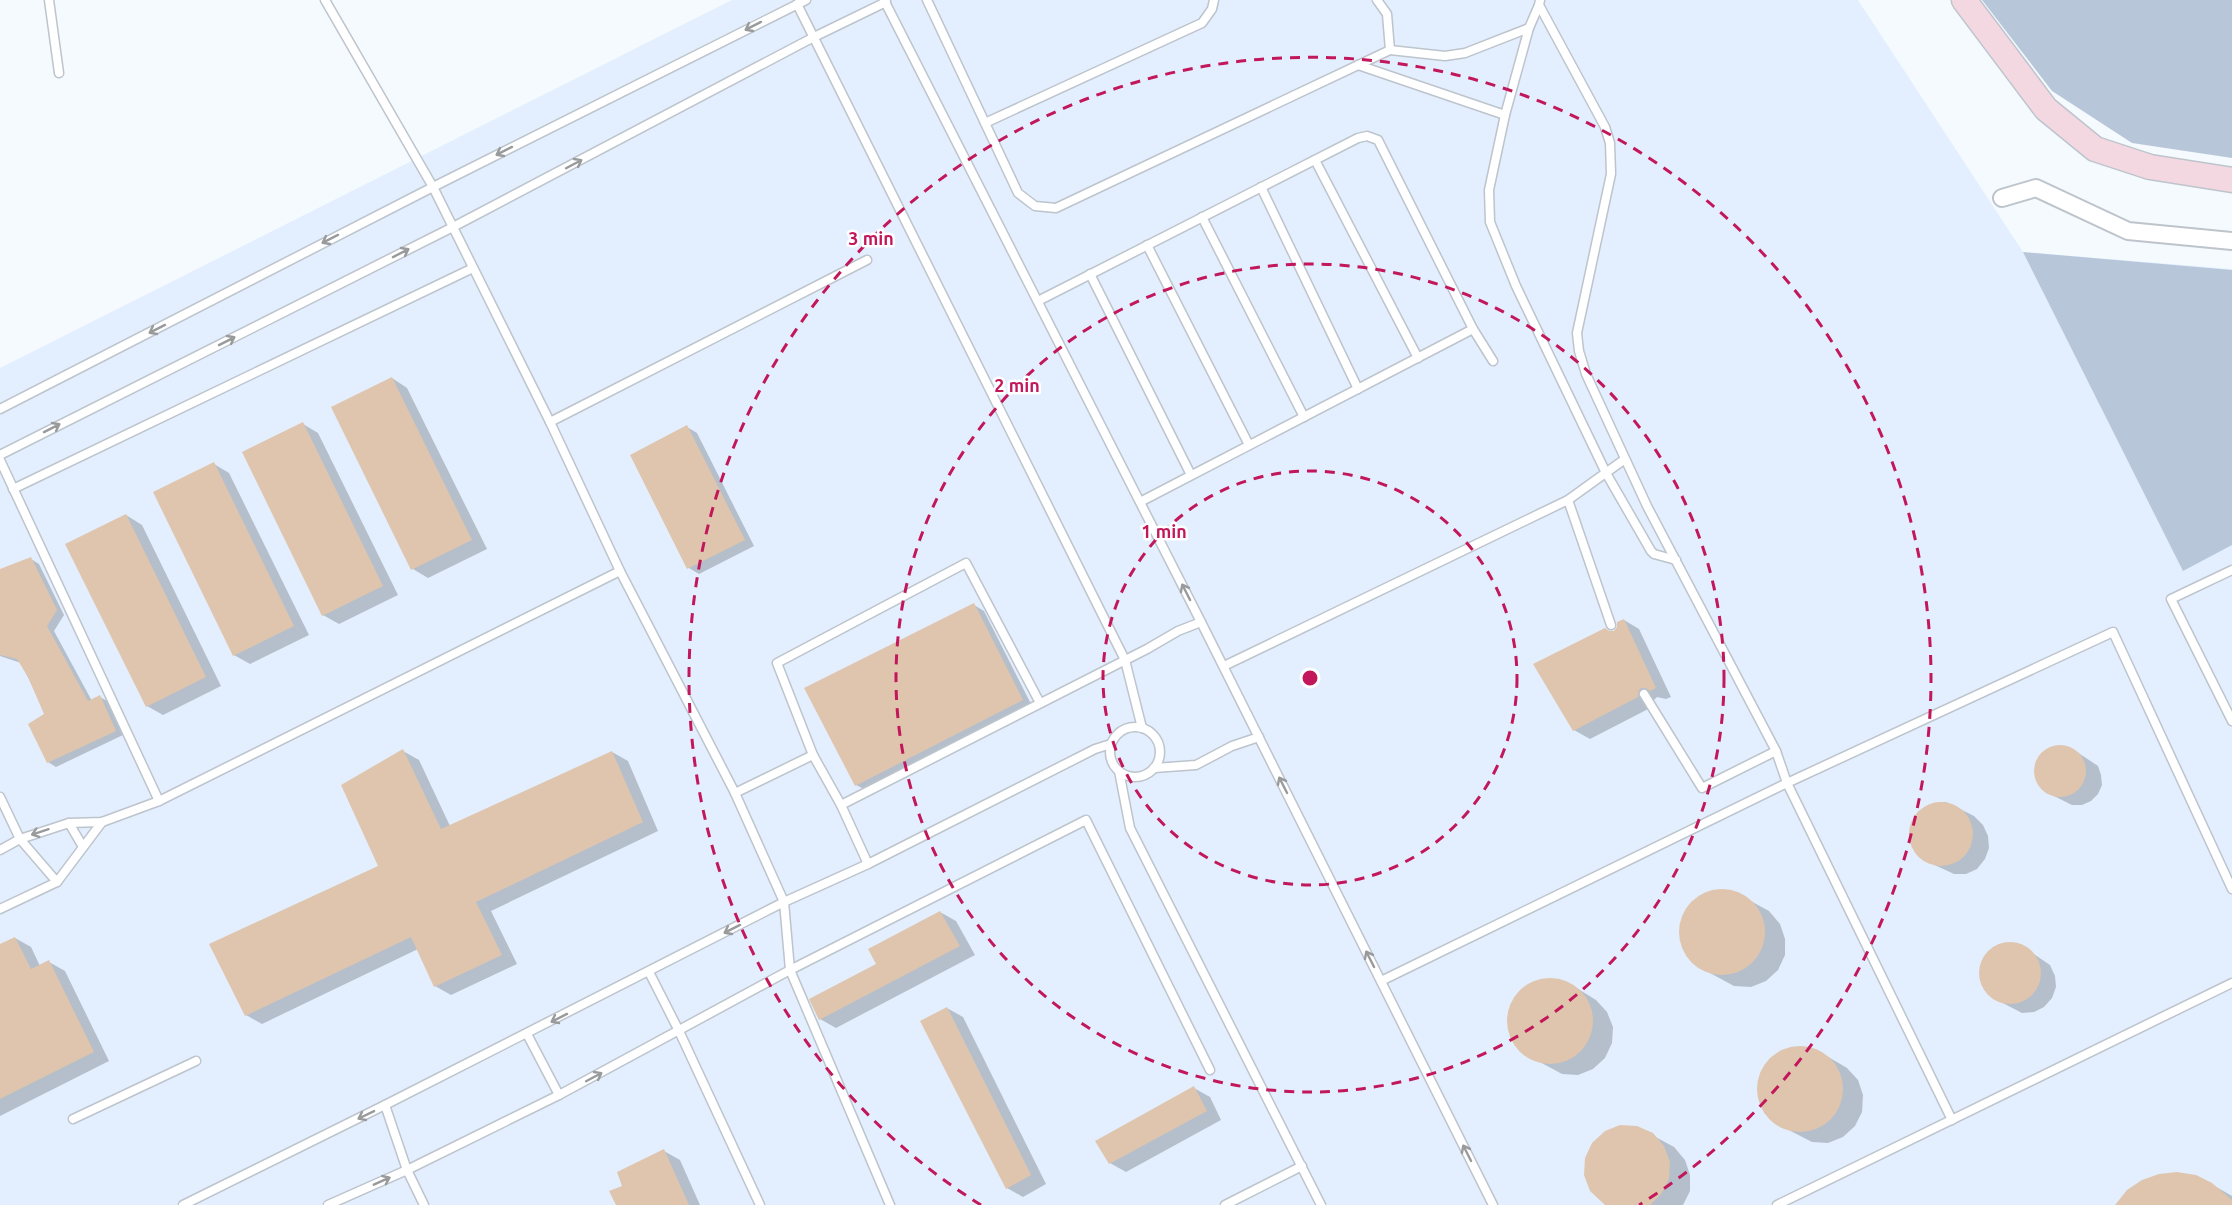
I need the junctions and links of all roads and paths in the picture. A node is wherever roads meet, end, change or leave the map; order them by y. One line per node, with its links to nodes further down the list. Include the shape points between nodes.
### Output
1 (49, 0): 15 (lane)
2 (325, 0): 20 (lane)
3 (806, 0): 10 (lane)
4 (927, 0): 17 (lane)
5 (1214, 0): 17 (lane, via 1202,23)
6 (1377, 0): 13 (lane, via 1387,14)
7 (1964, 0): 19 (main road, via 2046,109 2095,149 2151,167)
8 (885, 1): 12 (lane); 30 (lane)
9 (1539, 3): 11 (lane); 40 (lane, via 1610,143 1611,174 1577,333 1586,374)
10 (797, 4): 12 (lane); 20 (lane, one-way to 20)
11 (1529, 28): 13 (lane, via 1465,53 1445,56); 16 (lane)
12 (814, 37): 24 (lane, one-way to 12); 52 (lane)
13 (1390, 50): 14 (lane)
14 (1358, 65): 16 (lane); 17 (lane, via 1056,208 1035,206 1018,193)
15 (59, 73)
16 (1505, 115): 42 (lane, via 1489,190 1490,222 1516,286)
17 (985, 123)
18 (1315, 160): 21 (lane); 31 (lane, via 1358,138 1378,140); 32 (lane)
19 (2232, 180)
20 (433, 187): 24 (lane); 35 (lane, one-way to 35)
21 (1261, 187): 23 (lane); 34 (lane)
22 (2002, 198): 25 (street, via 2036,188 2128,231)
23 (1202, 217): 26 (lane); 36 (lane)
24 (453, 227): 28 (lane); 39 (lane, one-way to 24)
25 (2232, 241)
26 (1147, 245): 29 (lane); 38 (lane)
27 (867, 260): 37 (lane)
28 (473, 268): 37 (lane); 44 (lane)
29 (1090, 274): 30 (lane); 43 (lane)
30 (1038, 301): 46 (lane)
31 (1473, 329): 32 (lane); 33 (lane)
32 (1418, 358): 34 (lane)
33 (1493, 361)
34 (1358, 389): 36 (lane)
35 (0, 409)
36 (1304, 417): 38 (lane)
37 (550, 422): 49 (lane)
38 (1249, 445): 43 (lane)
39 (0, 455)
40 (1625, 459): 42 (lane); 47 (lane)
41 (0, 460): 44 (lane)
42 (1606, 473): 45 (lane); 47 (lane, via 1651,551)
43 (1191, 475): 46 (lane)
44 (13, 489): 67 (lane)
45 (1568, 500): 51 (lane); 53 (lane)
46 (1140, 502): 50 (lane, one-way to 46)
47 (1676, 560): 60 (lane)
48 (2232, 570): 56 (lane, via 2171,599)
49 (620, 571): 65 (lane); 67 (lane)
50 (1201, 622): 52 (lane); 53 (lane)
51 (1611, 625)
52 (1125, 660): 55 (lane); 57 (lane)
53 (1224, 666): 58 (lane)
54 (1644, 694): 60 (lane, via 1702,788)
55 (1040, 704): 61 (lane, via 966,563 777,663); 68 (lane)
56 (2232, 720)
57 (1142, 728): 59 (lane, via 1123,729); 62 (lane, via 1151,732 1160,750)
58 (1259, 737): 62 (lane, via 1196,765); 81 (lane, one-way to 58)
59 (1111, 744): 63 (lane, via 1112,764); 74 (lane)
60 (1776, 751): 64 (lane)
61 (813, 755): 65 (lane); 68 (lane)
62 (1154, 768): 63 (lane, via 1137,777)
63 (1119, 771): 91 (lane, via 1130,828)
64 (1787, 783): 76 (lane, via 2113,632); 81 (lane); 90 (lane)
65 (735, 793): 77 (lane)
66 (0, 797): 71 (lane)
67 (159, 801): 69 (lane)
68 (841, 805): 74 (lane)
69 (102, 822): 70 (lane); 72 (lane)
70 (69, 823): 71 (lane, one-way to 71); 72 (lane)
71 (20, 839): 73 (lane); 75 (lane)
72 (83, 847): 75 (lane)
73 (0, 850)
74 (868, 864): 77 (lane)
75 (57, 882): 78 (lane)
76 (2232, 889)
77 (784, 902): 79 (lane); 80 (lane, one-way to 80)
78 (0, 909)
79 (790, 970): 83 (lane); 86 (lane, via 1086,820); 97 (lane)
80 (649, 972): 83 (lane); 84 (lane, one-way to 84)
81 (1381, 981): 100 (lane, one-way to 81)
82 (2232, 983): 90 (lane)
83 (680, 1031): 87 (lane, one-way to 83); 96 (lane)
84 (527, 1034): 87 (lane); 88 (lane)
85 (196, 1061): 89 (lane)
86 (1210, 1070)
87 (559, 1095): 92 (lane)
88 (385, 1105): 92 (lane); 93 (lane, one-way to 93)
89 (73, 1119)
90 (1952, 1120): 101 (lane)
91 (1302, 1166): 98 (lane); 99 (lane)
92 (406, 1170): 94 (lane, one-way to 92); 95 (lane)
93 (183, 1205)
94 (328, 1205)
95 (424, 1205)
96 (760, 1205)
97 (890, 1205)
98 (1225, 1205)
99 (1321, 1205)
100 (1493, 1205)
101 (1777, 1205)

